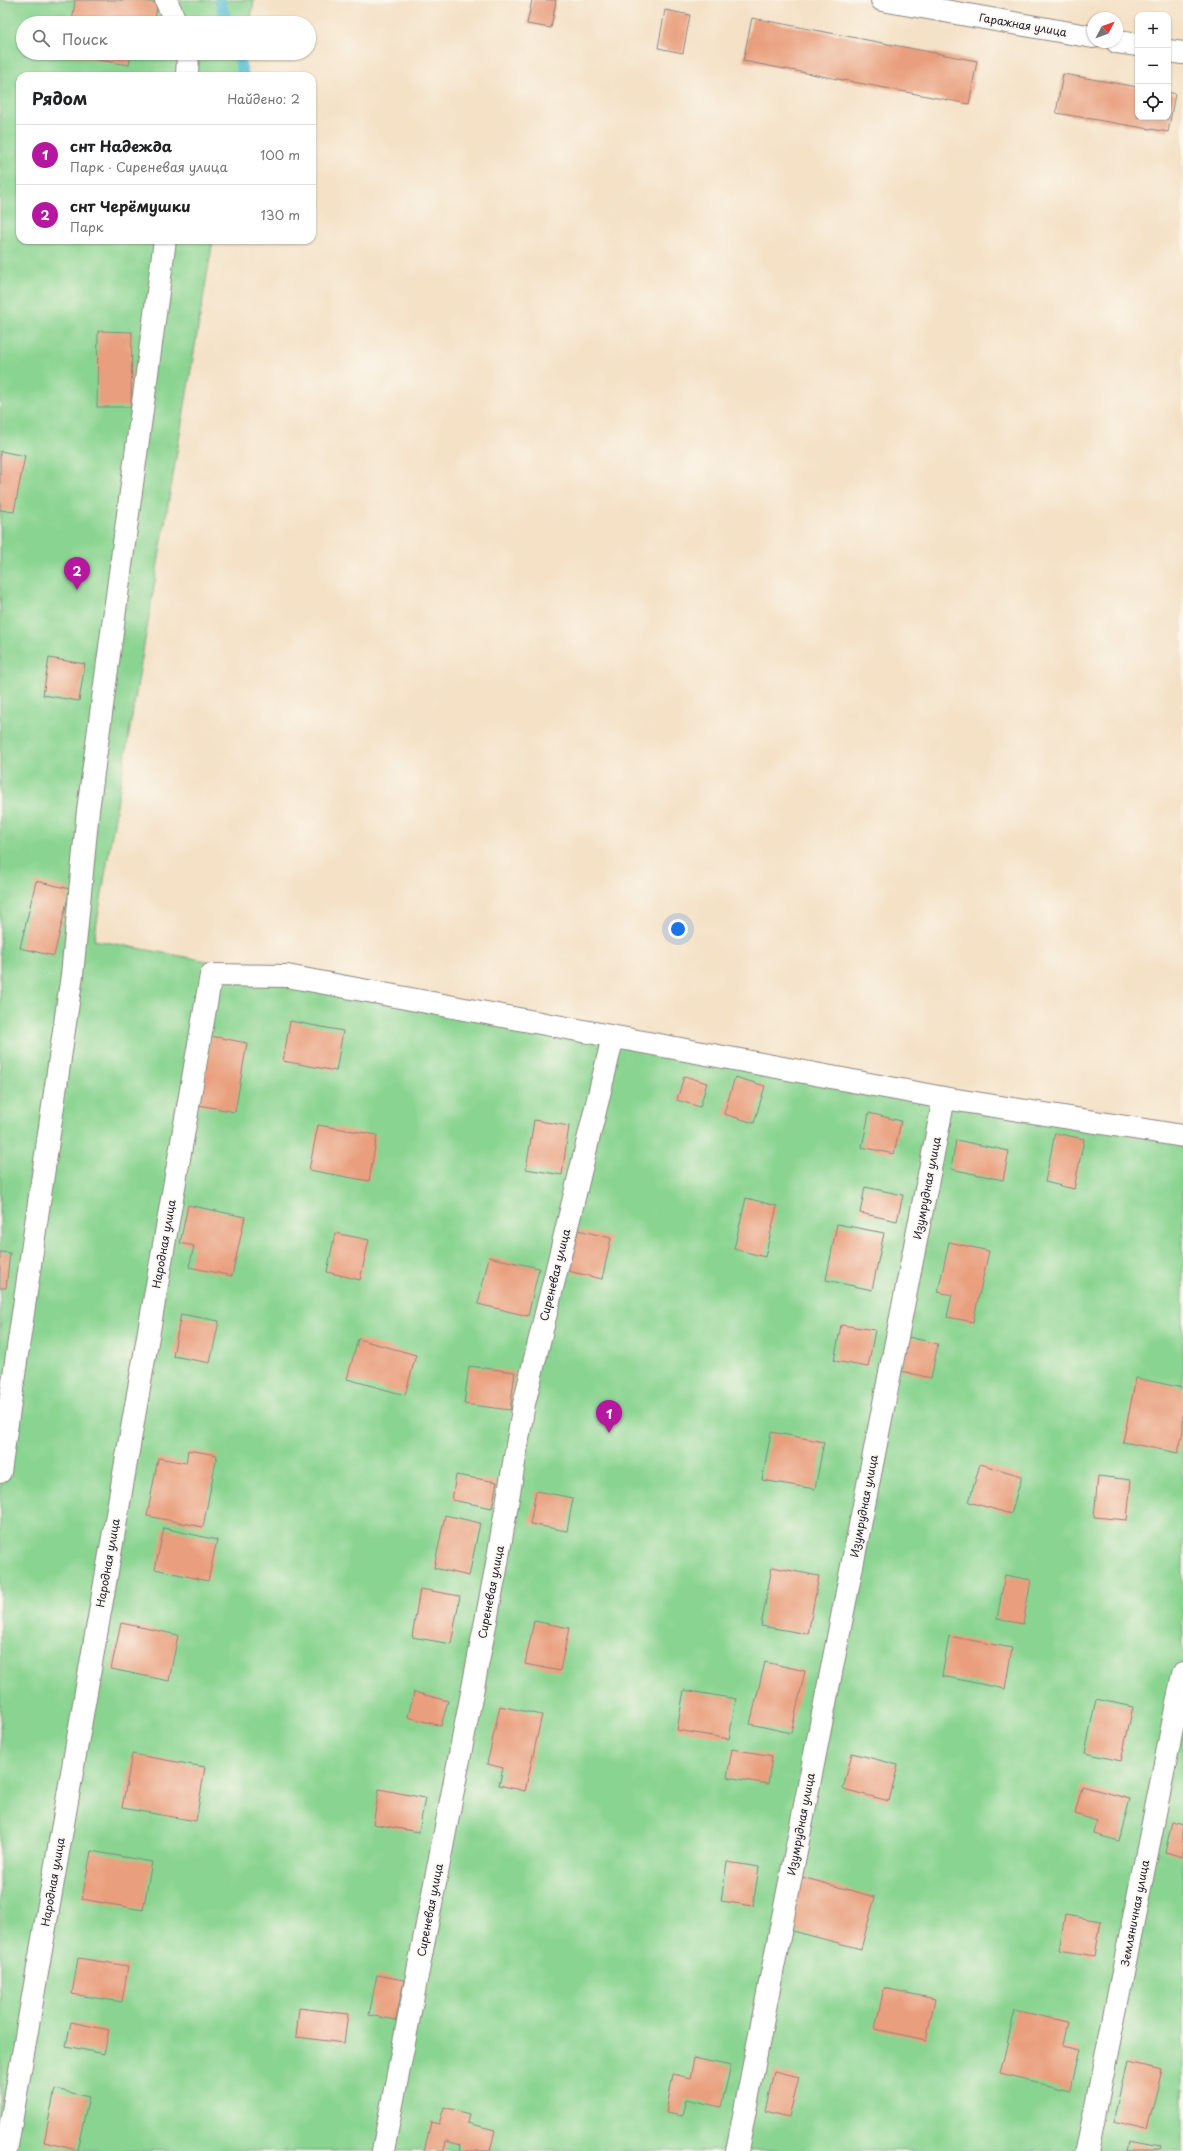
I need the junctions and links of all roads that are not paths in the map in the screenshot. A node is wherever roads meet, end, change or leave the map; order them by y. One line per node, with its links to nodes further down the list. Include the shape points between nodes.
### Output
1 (166, 0): 3 (street)
2 (882, 0): 4 (street, Гаражная улица)
3 (173, 16)
4 (1087, 36)
5 (1123, 43): 6 (street)
6 (1135, 45)
7 (1171, 51): 8 (street)
8 (1183, 53)
9 (188, 60): 10 (street)
10 (187, 72)
11 (164, 244): 15 (street, via 88,810 72,974)
12 (613, 1037): 13 (street); 17 (street, Народная улица, via 287,976 211,975); 18 (street, Сиреневая улица, via 524,1404 496,1569)
13 (944, 1098): 14 (street); 19 (street, Изумрудная улица)
14 (1183, 1136)
15 (0, 1472)
16 (1183, 1674): 20 (street, Земляничная улица)
17 (6, 2151)
18 (383, 2151)
19 (737, 2151)
20 (1087, 2151)

